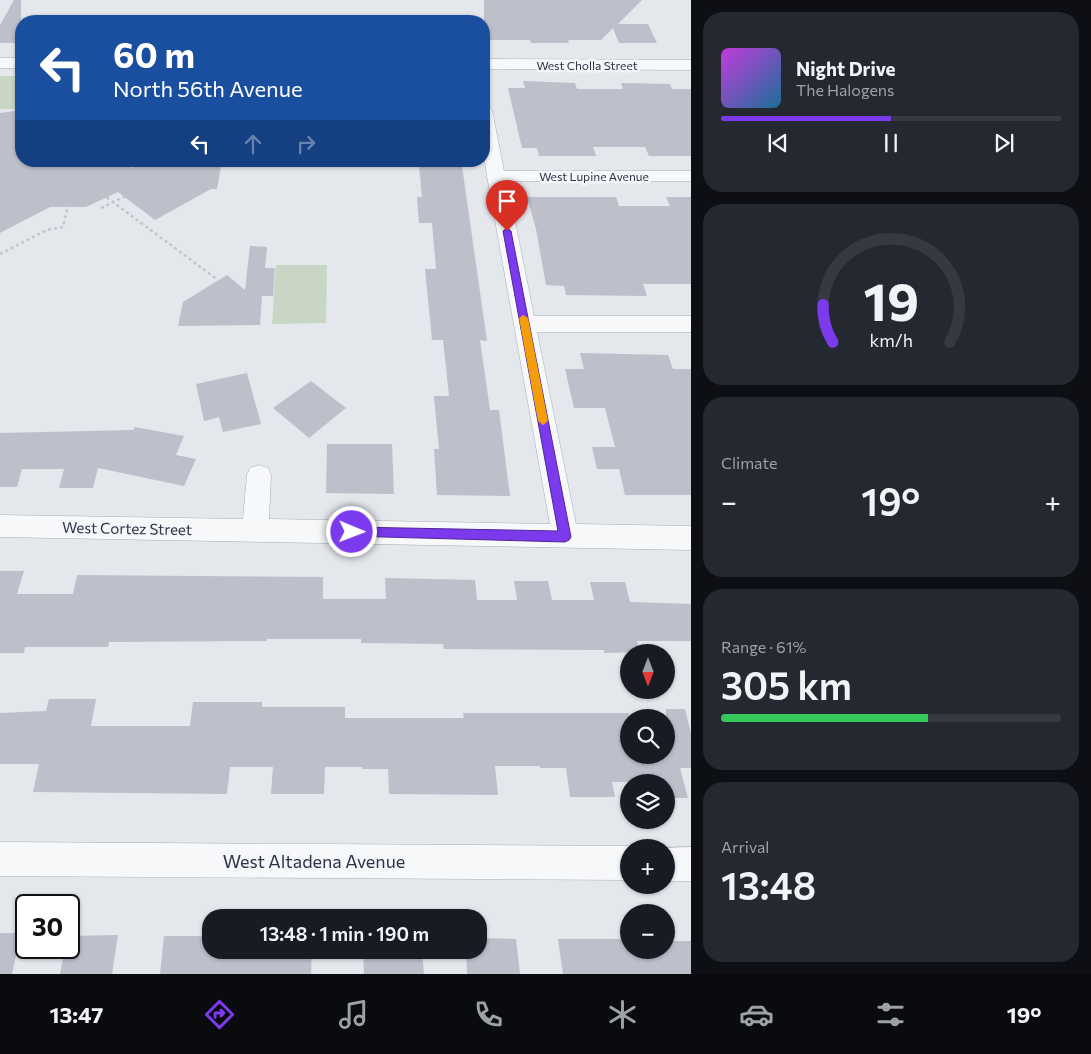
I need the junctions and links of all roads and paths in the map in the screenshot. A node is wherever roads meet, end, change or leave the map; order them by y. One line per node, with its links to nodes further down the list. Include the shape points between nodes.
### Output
1 (0, 63): 2 (street)
2 (15, 63)
3 (490, 64): 4 (street, West Cholla Street)
4 (691, 65)
5 (490, 143): 6 (street)
6 (496, 176): 7 (street, West Lupine Avenue); 15 (street)
7 (691, 176)
8 (102, 194): 11 (path)
9 (130, 194): 11 (path)
10 (69, 201): 13 (path, via 63,226 47,230)
11 (114, 202): 12 (path); 14 (path)
12 (101, 208)
13 (0, 254)
14 (218, 280)
15 (524, 324): 16 (street); 20 (street)
16 (691, 324)
17 (259, 476): 19 (street)
18 (0, 526): 19 (street, West Cortez Street)
19 (255, 530): 20 (street, West Cortez Street)
20 (565, 537): 21 (street, West Cortez Street)
21 (691, 538)
22 (0, 859): 23 (street, West Altadena Avenue)
23 (620, 863)
24 (675, 864): 25 (street)
25 (691, 864)

